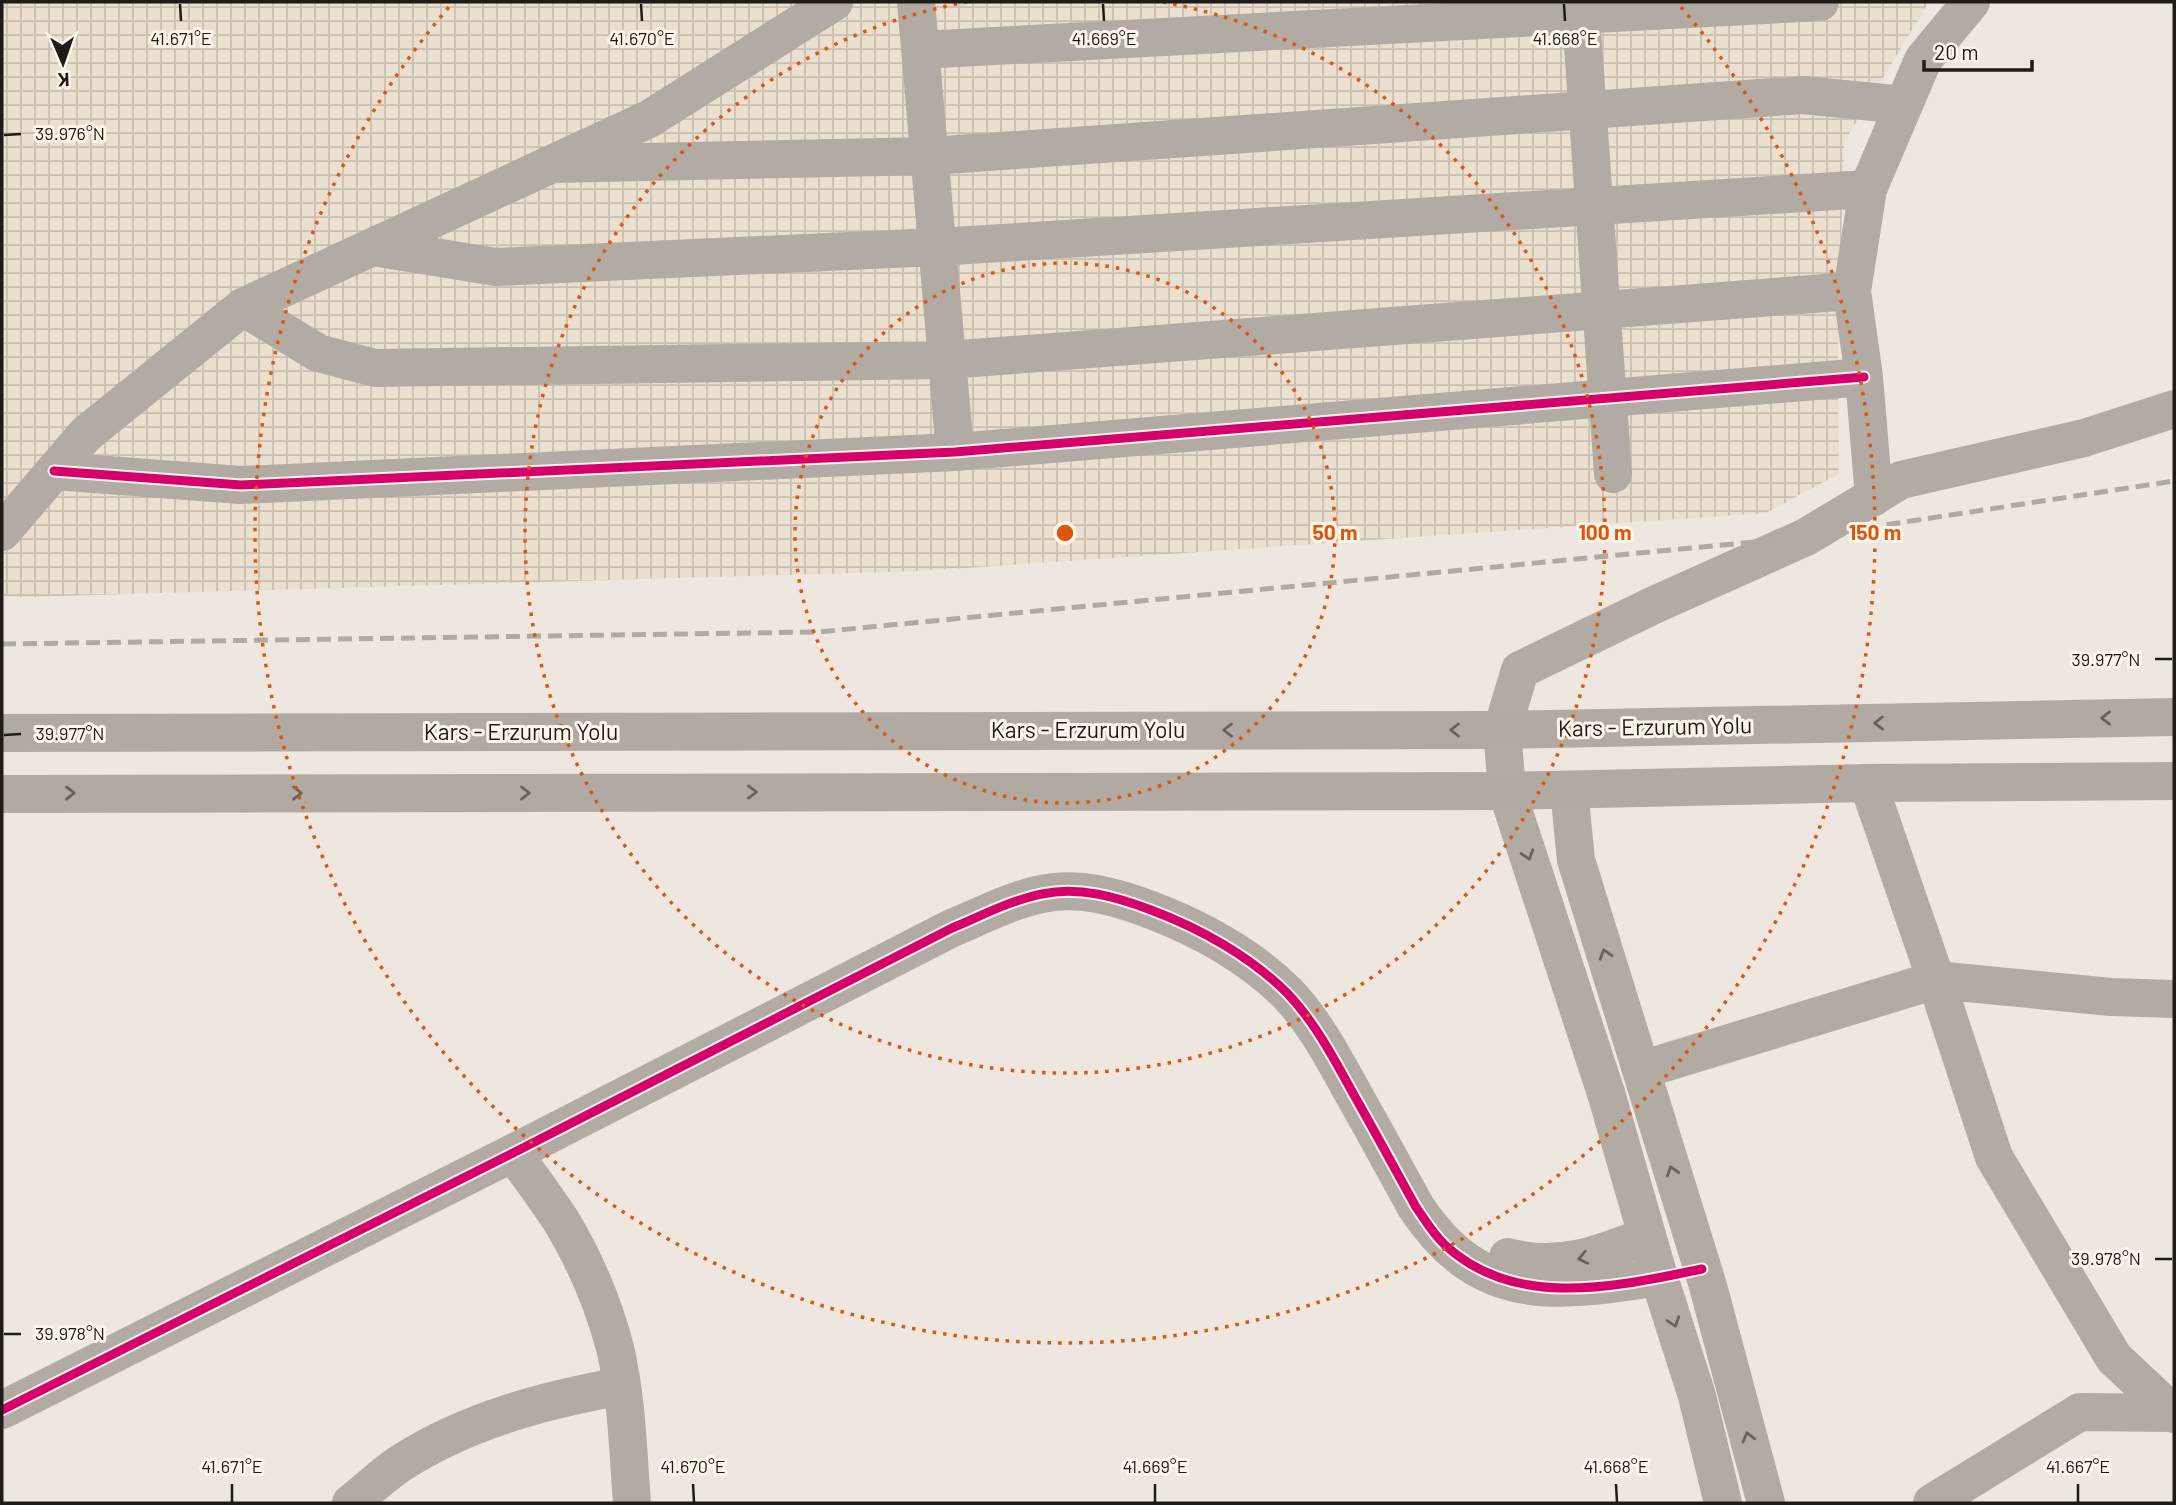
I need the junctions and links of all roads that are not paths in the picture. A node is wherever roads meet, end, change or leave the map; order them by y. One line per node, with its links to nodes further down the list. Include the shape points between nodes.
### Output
1 (834, 2): 10 (street, via 649,119)
2 (916, 2): 6 (street)
3 (1820, 2): 5 (street)
4 (1971, 2): 7 (street, via 1923,60)
5 (1580, 8): 6 (street); 8 (street)
6 (920, 50): 9 (street)
7 (1904, 106): 8 (street, via 1803,95); 11 (street)
8 (1587, 110): 9 (street); 12 (street)
9 (930, 156): 10 (street); 14 (street)
10 (551, 164): 13 (street)
11 (1868, 189): 12 (street); 15 (street)
12 (1594, 206): 14 (street); 17 (street)
13 (373, 247): 14 (street, via 496,267); 16 (street)
14 (937, 247): 18 (street)
15 (1852, 291): 17 (street); 19 (street)
16 (243, 307): 18 (street, via 318,353 375,368); 23 (street, via 86,434)
17 (1601, 310): 18 (street); 20 (street)
18 (947, 360): 22 (street)
19 (1864, 377): 20 (street); 25 (street)
20 (1607, 398): 22 (street); 24 (street)
21 (2174, 409): 25 (street, via 2084,438 1901,481)
22 (955, 452): 23 (street, via 241,485)
23 (54, 471): 26 (street)
24 (1613, 474)
25 (1874, 497): 28 (street, via 1807,537 1520,670)
26 (2, 532)
27 (2174, 717): 28 (highway, Kars - Erzurum Yolu, one-way to 28)
28 (1502, 730): 29 (highway, Kars - Erzurum Yolu, one-way to 29); 33 (street)
29 (2, 733)
30 (2174, 781): 31 (highway)
31 (1868, 783): 32 (highway); 35 (street)
32 (1569, 790): 33 (highway); 37 (street, one-way to 32, via 1576,860)
33 (1507, 791): 34 (highway, one-way to 33); 41 (street, one-way to 41, via 1606,1093)
34 (2, 794)
35 (1936, 980): 36 (street); 37 (street); 46 (street, via 1994,1157 2114,1358)
36 (2174, 999)
37 (1641, 1070): 40 (street, one-way to 37)
38 (513, 1153): 39 (street, via 953,928 1043,893 1080,891 1123,900 1185,923 1246,960 1287,993 1317,1031); 44 (street, via 563,1224 584,1265 614,1347); 45 (street)
39 (1402, 1181): 41 (street, one-way to 39, via 1566,1261 1518,1259 1461,1235); 43 (street, via 1445,1244 1479,1269 1503,1279 1563,1289)
40 (1687, 1220): 41 (street); 42 (street)
41 (1647, 1236): 43 (street)
42 (1702, 1269): 43 (street); 50 (street, one-way to 42)
43 (1659, 1277): 49 (street, one-way to 49, via 1697,1396)
44 (622, 1386): 47 (street, via 571,1395 479,1423 401,1463); 48 (street)
45 (2, 1410)
46 (2174, 1413): 51 (street, via 2080,1412)
47 (351, 1503)
48 (632, 1503)
49 (1723, 1503)
50 (1766, 1503)
51 (1932, 1503)

